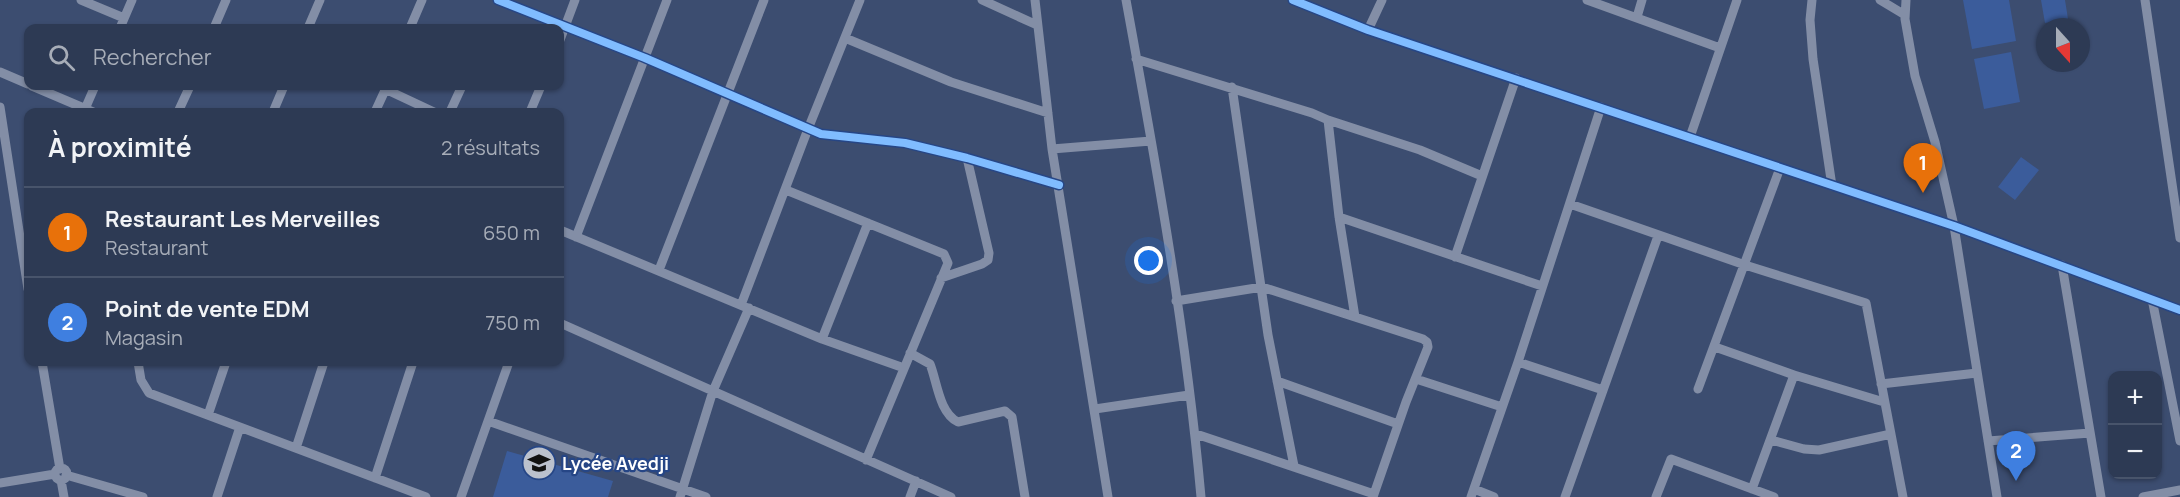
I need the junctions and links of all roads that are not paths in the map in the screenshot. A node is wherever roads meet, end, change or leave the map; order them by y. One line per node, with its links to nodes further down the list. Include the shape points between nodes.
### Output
1 (81, 0): 25 (street)
2 (132, 0): 25 (street)
3 (226, 0): 27 (street)
4 (320, 0): 28 (street)
5 (422, 0): 29 (street)
6 (498, 0): 30 (street)
7 (575, 0): 32 (street)
8 (667, 0): 36 (street)
9 (764, 0): 50 (street)
10 (860, 0): 34 (street)
11 (982, 0): 31 (street)
12 (1033, 0): 31 (street)
13 (1126, 0): 37 (street)
14 (1293, 0): 33 (street)
15 (1382, 0): 33 (street)
16 (1587, 0): 24 (street)
17 (1642, 0): 24 (street)
18 (1737, 0): 35 (street)
19 (1812, 0): 71 (street, via 1813,59)
20 (1881, 0): 23 (street)
21 (1906, 0): 23 (street)
22 (2145, 0): 80 (street)
23 (1905, 15): 76 (street, via 1915,76)
24 (1637, 17): 35 (street)
25 (124, 18): 26 (street)
26 (122, 24)
27 (216, 24)
28 (310, 24)
29 (413, 24)
30 (558, 24)
31 (1037, 25): 61 (street)
32 (565, 27): 36 (street)
33 (1368, 30): 39 (street)
34 (845, 38): 61 (street, via 951,82); 63 (street)
35 (1720, 48): 64 (street)
36 (645, 58): 50 (street); 79 (street)
37 (1136, 59): 41 (street); 65 (street)
38 (0, 72): 40 (street)
39 (1516, 78): 52 (street); 69 (street)
40 (24, 82)
41 (1232, 87): 62 (street); 88 (street)
42 (41, 90): 53 (street)
43 (94, 90): 54 (street)
44 (188, 90): 55 (street)
45 (282, 90): 56 (street)
46 (385, 90): 57 (street)
47 (392, 90): 58 (street)
48 (460, 90): 59 (street)
49 (539, 90): 60 (street)
50 (727, 94): 63 (street); 85 (street)
51 (0, 107): 81 (street)
52 (1601, 107): 64 (street); 73 (street)
53 (82, 108)
54 (90, 108)
55 (180, 108)
56 (275, 108)
57 (377, 108)
58 (426, 108)
59 (452, 108)
60 (532, 108)
61 (1048, 113): 66 (street)
62 (1328, 120): 69 (street, via 1420,150); 74 (street)
63 (808, 129): 67 (street, via 821,134 905,143); 72 (street)
64 (1690, 137): 68 (street)
65 (1151, 141): 66 (street); 90 (street)
66 (1052, 149): 70 (street)
67 (967, 158): 70 (street); 86 (street, via 988,260)
68 (1780, 168): 71 (street); 83 (street)
69 (1482, 176): 82 (street)
70 (1059, 186): 117 (street)
71 (1832, 186): 76 (street)
72 (786, 190): 75 (street); 91 (street)
73 (1570, 204): 78 (street); 87 (street)
74 (1339, 217): 82 (street); 93 (street)
75 (868, 223): 86 (street, via 944,254 948,263); 95 (street)
76 (1954, 226): 84 (street); 106 (street)
77 (564, 232): 79 (street)
78 (1658, 236): 83 (street); 112 (street)
79 (576, 237): 85 (street)
80 (2180, 238)
81 (24, 252)
82 (1455, 257): 87 (street)
83 (1745, 265): 96 (street); 110 (street, via 1866,303)
84 (2062, 266): 89 (street); 122 (street)
85 (659, 270): 91 (street)
86 (941, 278): 97 (street)
87 (1542, 286): 98 (street)
88 (1262, 287): 90 (street); 93 (street); 109 (street)
89 (2152, 299): 92 (street); 127 (street)
90 (1176, 301): 114 (street)
91 (745, 306): 95 (street); 113 (street)
92 (2180, 310)
93 (1355, 317): 108 (street, via 1427,342)
94 (564, 325): 113 (street)
95 (822, 339): 105 (street)
96 (1715, 347): 107 (street); 111 (street)
97 (910, 353): 105 (street); 148 (street, via 930,364 945,407 957,422 1010,412)
98 (1518, 362): 112 (street); 116 (street)
99 (43, 366): 131 (street)
100 (139, 366): 118 (street, via 149,393)
101 (225, 366): 118 (street)
102 (323, 366): 128 (street)
103 (412, 366): 132 (street)
104 (508, 366): 119 (street)
105 (904, 368): 129 (street)
106 (1977, 373): 110 (street); 126 (street)
107 (1794, 375): 115 (street); 125 (street)
108 (1416, 379): 116 (street); 120 (street)
109 (1277, 381): 120 (street); 130 (street)
110 (1881, 384): 115 (street)
111 (1698, 389)
112 (1603, 390): 152 (street)
113 (713, 391): 129 (street); 137 (street)
114 (1189, 395): 117 (street); 123 (street)
115 (1884, 402): 124 (street)
116 (1502, 407): 138 (street)
117 (1095, 409): 149 (street)
118 (208, 415): 121 (street)
119 (488, 422): 137 (street); 144 (street)
120 (1398, 424): 139 (street)
121 (240, 427): 128 (street); 142 (street)
122 (2090, 433): 126 (street); 157 (street)
123 (1196, 434): 130 (street); 150 (street)
124 (1891, 434): 125 (street, via 1819,450); 155 (street)
125 (1771, 440): 135 (street)
126 (1989, 441): 156 (street)
127 (2180, 441)
128 (296, 448): 132 (street)
129 (866, 460): 133 (street)
130 (1294, 466): 139 (street)
131 (60, 474): 134 (street); 140 (street); 141 (street)
132 (375, 478): 143 (street)
133 (916, 481): 146 (street); 147 (street)
134 (0, 483)
135 (1752, 489): 153 (street, via 1671,459); 154 (street)
136 (2180, 490): 158 (street)
137 (681, 493): 145 (street)
138 (1473, 493): 151 (street)
139 (1373, 495)
140 (64, 497)
141 (143, 497)
142 (217, 497)
143 (426, 497)
144 (461, 497)
145 (706, 497)
146 (910, 497)
147 (951, 497)
148 (1024, 497)
149 (1108, 497)
150 (1201, 497)
151 (1494, 497)
152 (1565, 497)
153 (1656, 497)
154 (1774, 497)
155 (1903, 497)
156 (1997, 497)
157 (2101, 497)
158 (2143, 497)

